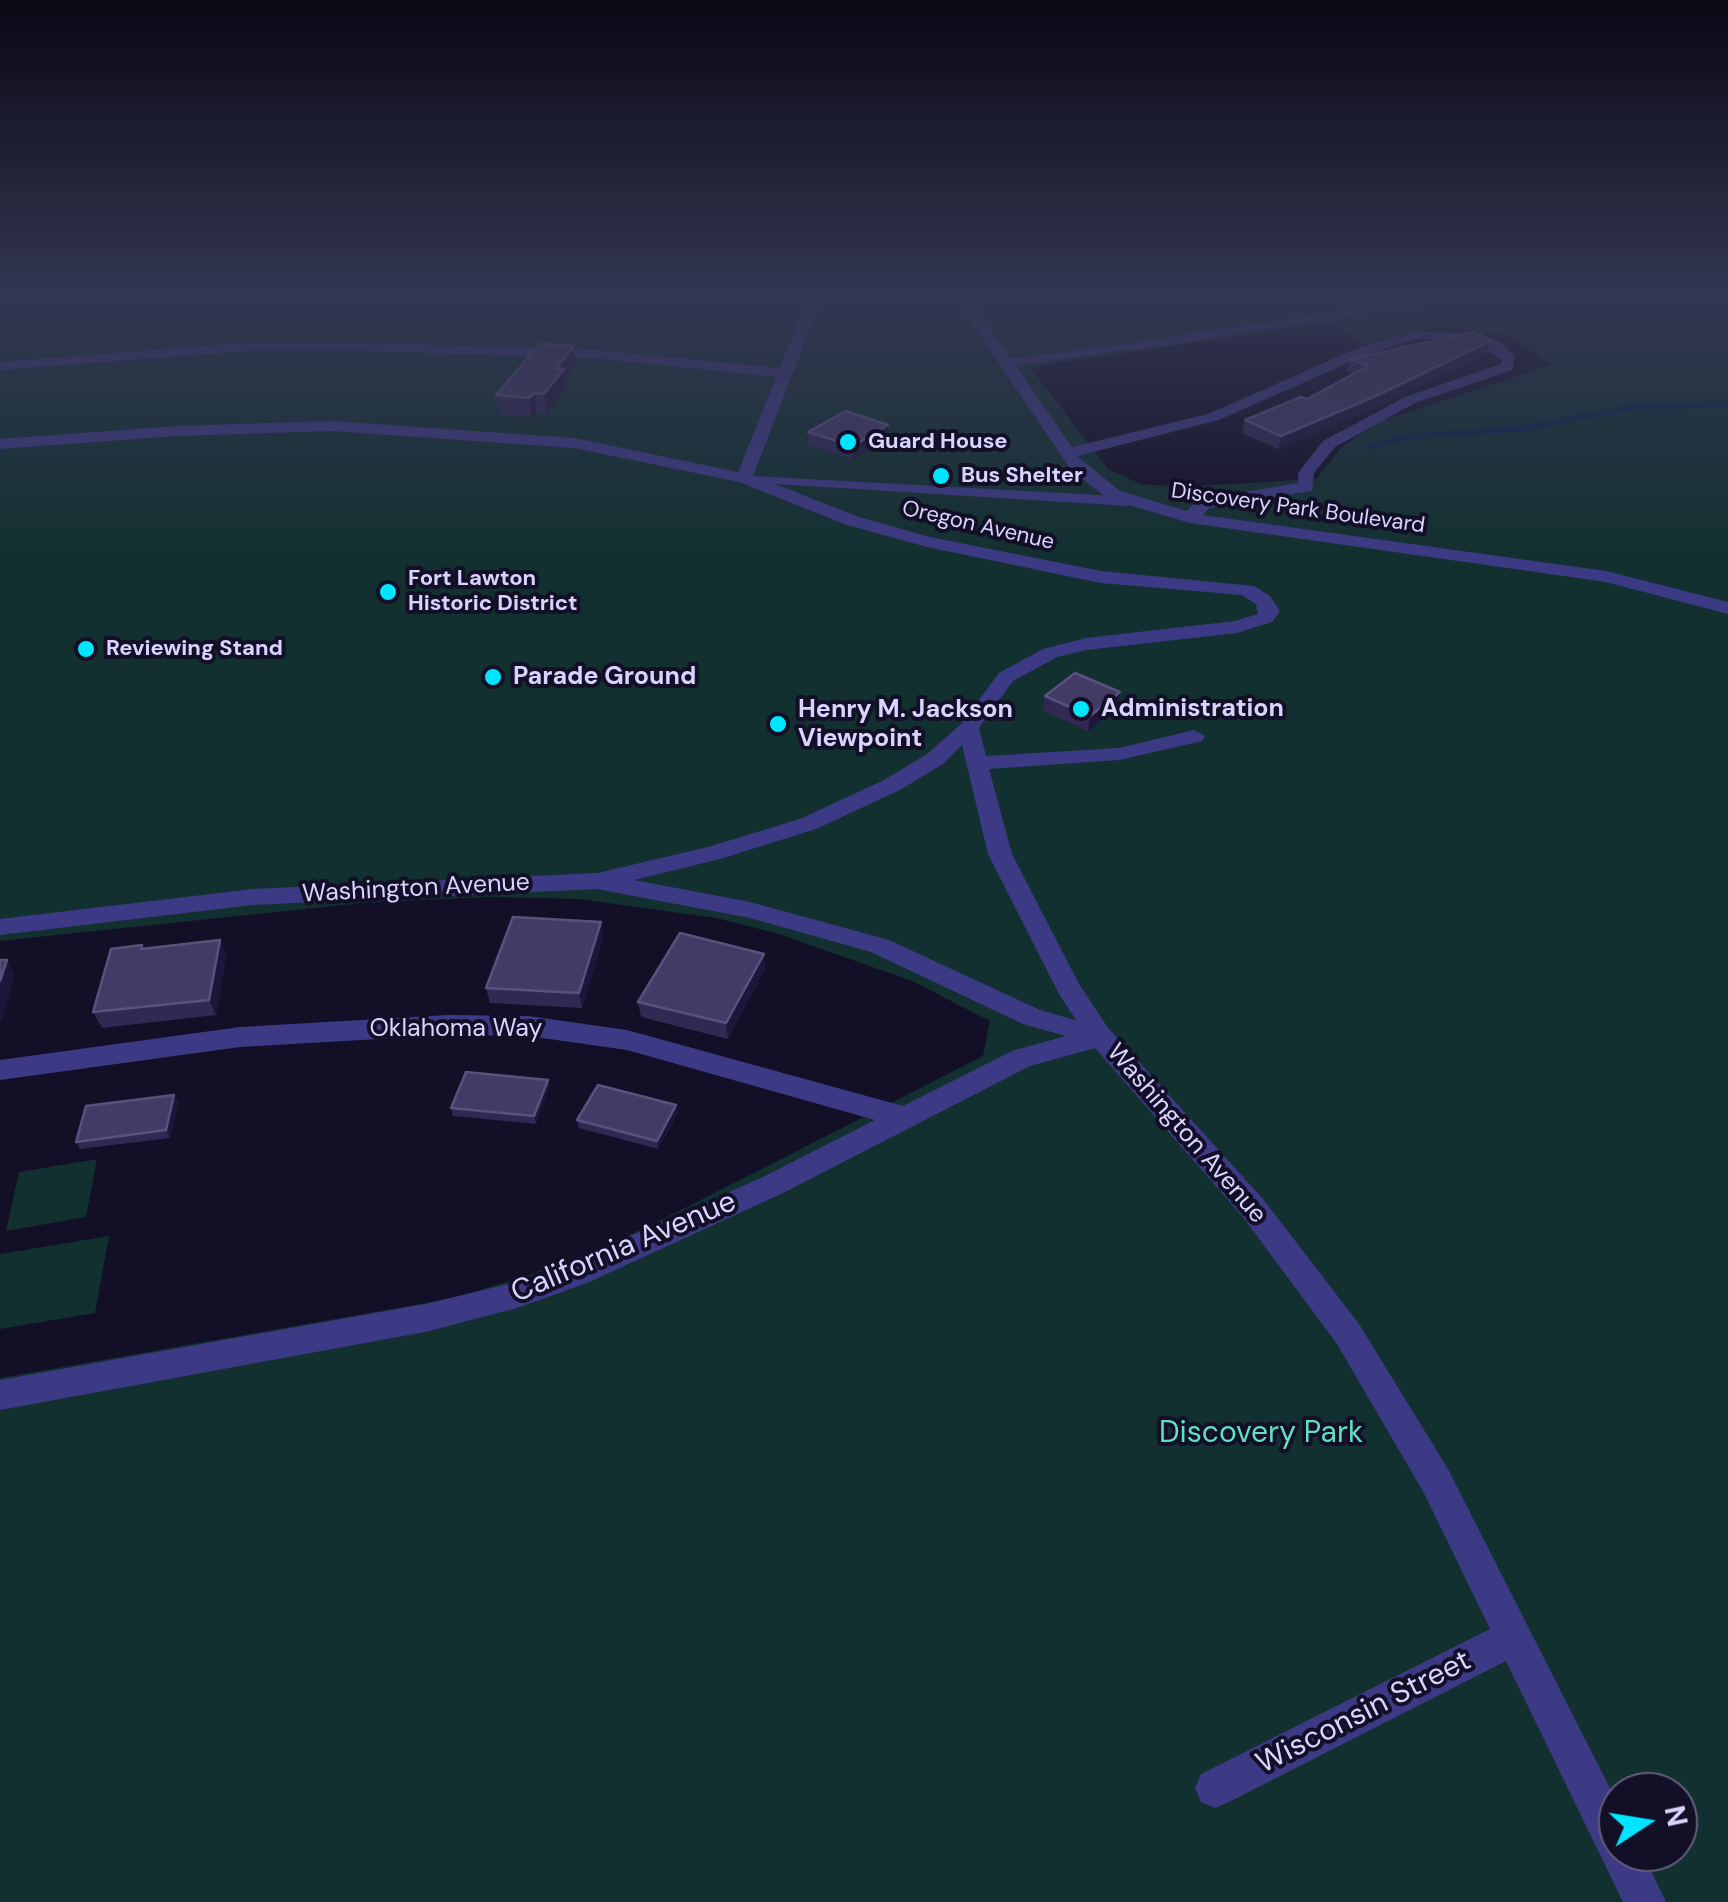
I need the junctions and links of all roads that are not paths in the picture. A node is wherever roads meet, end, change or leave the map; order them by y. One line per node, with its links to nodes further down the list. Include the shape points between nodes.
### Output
1 (782, 384): 7 (street)
2 (1022, 384): 6 (street, Discovery Park Boulevard)
3 (1289, 384): 6 (street, via 1213,417)
4 (1458, 384): 9 (street, via 1410,400 1329,444 1306,473 1306,487 1204,504)
5 (0, 444): 7 (street, Oregon Avenue, via 178,431 392,428 574,443)
6 (1068, 453): 8 (street, Discovery Park Boulevard, via 1088,478)
7 (744, 478): 8 (street); 11 (street, Oregon Avenue, via 914,539 1100,577 1248,590 1270,611 1237,627 1050,652 1006,678)
8 (1128, 501): 9 (street, Discovery Park Boulevard)
9 (1190, 518): 10 (street, Discovery Park Boulevard, via 1606,577)
10 (1728, 608)
11 (968, 728): 13 (street); 14 (street, via 892,786 808,824)
12 (1194, 736): 13 (street, via 1119,754)
13 (977, 762): 16 (street, via 1017,893)
14 (597, 881): 15 (street, Washington Avenue, via 253,898); 16 (street, Washington Avenue, via 750,910 880,946 1032,1018)
15 (0, 927)
16 (1101, 1037): 18 (street, California Avenue, via 1022,1058); 20 (street, Washington Avenue, via 1253,1208 1348,1334 1436,1482)
17 (0, 1070): 18 (street, Oklahoma Way, via 240,1037 528,1026 641,1043)
18 (903, 1117): 19 (street, California Avenue, via 704,1218 517,1295 425,1318)
19 (0, 1395)
20 (1513, 1637): 21 (street, Wisconsin Street); 22 (street, Washington Avenue)
21 (1215, 1788)
22 (1598, 1808)
23 (1630, 1872): 24 (street, Washington Avenue)
24 (1645, 1902)

